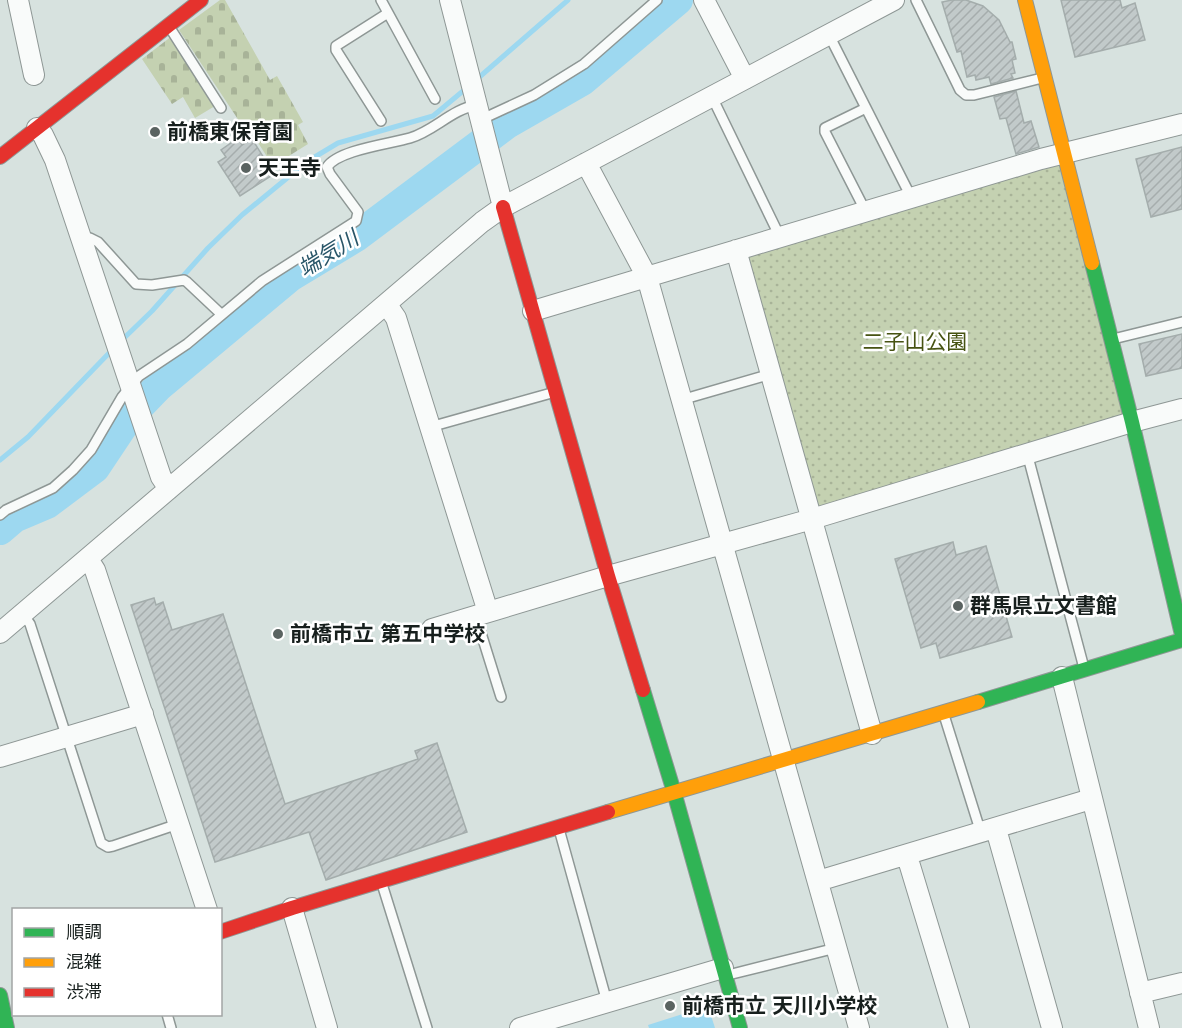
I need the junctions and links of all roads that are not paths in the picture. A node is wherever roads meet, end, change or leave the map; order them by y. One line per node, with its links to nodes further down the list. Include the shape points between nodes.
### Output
1 (6, 0): 9 (street)
2 (18, 0): 15 (street)
3 (201, 0): 13 (street)
4 (381, 0): 12 (lane)
5 (450, 0): 22 (street)
6 (657, 0): 22 (lane, via 584,64 534,95)
7 (916, 0): 16 (lane, via 966,95)
8 (1025, 0): 16 (street)
9 (0, 1)
10 (708, 2): 17 (street)
11 (886, 2): 14 (street)
12 (388, 13): 19 (lane); 23 (lane, via 336,46)
13 (168, 26): 20 (lane); 25 (street)
14 (829, 35): 17 (street); 21 (lane)
15 (34, 75)
16 (1044, 77): 26 (street)
17 (745, 79): 18 (street)
18 (712, 97): 28 (street); 32 (lane)
19 (435, 99)
20 (221, 108)
21 (866, 108): 29 (lane); 31 (lane, via 825,128 825,132)
22 (478, 112): 30 (street); 38 (lane, via 465,107 421,134 345,155 328,164 330,174 358,212 356,221 262,281)
23 (381, 121)
24 (1182, 124): 26 (street)
25 (37, 128): 27 (street); 33 (street, via 55,160)
26 (1064, 153): 29 (street); 40 (street)
27 (0, 157)
28 (586, 163): 30 (street); 35 (street)
29 (909, 199): 31 (street)
30 (503, 207): 36 (street); 37 (street)
31 (866, 212): 32 (street)
32 (780, 237): 34 (street)
33 (81, 242): 38 (lane, via 90,238 98,242 136,284 188,282); 42 (street)
34 (736, 250): 35 (street); 41 (street)
35 (647, 277): 37 (street); 44 (street)
36 (387, 305): 47 (street, via 396,318); 49 (street)
37 (533, 311): 43 (street)
38 (221, 314): 42 (lane)
39 (1182, 322): 40 (lane)
40 (1111, 339): 46 (street)
41 (772, 374): 44 (lane); 51 (street)
42 (131, 385): 49 (street, via 161,477); 50 (lane, via 73,470 54,488)
43 (556, 392): 47 (lane); 54 (street)
44 (681, 400): 52 (street)
45 (1182, 409): 46 (street)
46 (1132, 422): 48 (street); 59 (street)
47 (430, 427): 56 (street)
48 (1027, 453): 51 (street); 61 (lane)
49 (169, 489): 53 (street)
50 (0, 515)
51 (812, 519): 52 (street); 66 (street)
52 (723, 545): 54 (street); 69 (street)
53 (88, 559): 55 (street); 65 (street)
54 (608, 576): 56 (street); 70 (street)
55 (23, 614): 58 (street); 67 (lane, via 30,624)
56 (482, 615): 57 (street); 63 (lane)
57 (432, 630)
58 (0, 633)
59 (1182, 635)
60 (1182, 640): 61 (street)
61 (1085, 670): 62 (street)
62 (1062, 677): 64 (street); 71 (street)
63 (501, 698)
64 (943, 712): 66 (street); 74 (lane)
65 (143, 714): 67 (street); 72 (street)
66 (872, 734): 69 (street)
67 (66, 737): 68 (street); 72 (lane, via 98,838 104,846)
68 (0, 757)
69 (784, 761): 70 (street); 77 (street)
70 (674, 792): 73 (street); 82 (street)
71 (1091, 799): 74 (street); 84 (street)
72 (178, 824): 78 (street)
73 (558, 827): 76 (street); 86 (lane)
74 (988, 831): 75 (street); 94 (street)
75 (907, 856): 77 (street); 93 (street)
76 (381, 881): 79 (street); 89 (lane)
77 (818, 881): 81 (street)
78 (207, 908)
79 (292, 908): 80 (street); 88 (street)
80 (222, 931)
81 (837, 948): 82 (lane); 92 (street)
82 (724, 972): 86 (street); 91 (street)
83 (1182, 983): 84 (street)
84 (1140, 993): 95 (street)
85 (0, 996): 87 (street)
86 (607, 1002): 90 (street)
87 (7, 1028)
88 (327, 1028)
89 (427, 1028)
90 (520, 1028)
91 (740, 1028)
92 (859, 1028)
93 (958, 1028)
94 (1052, 1028)
95 (1149, 1028)

